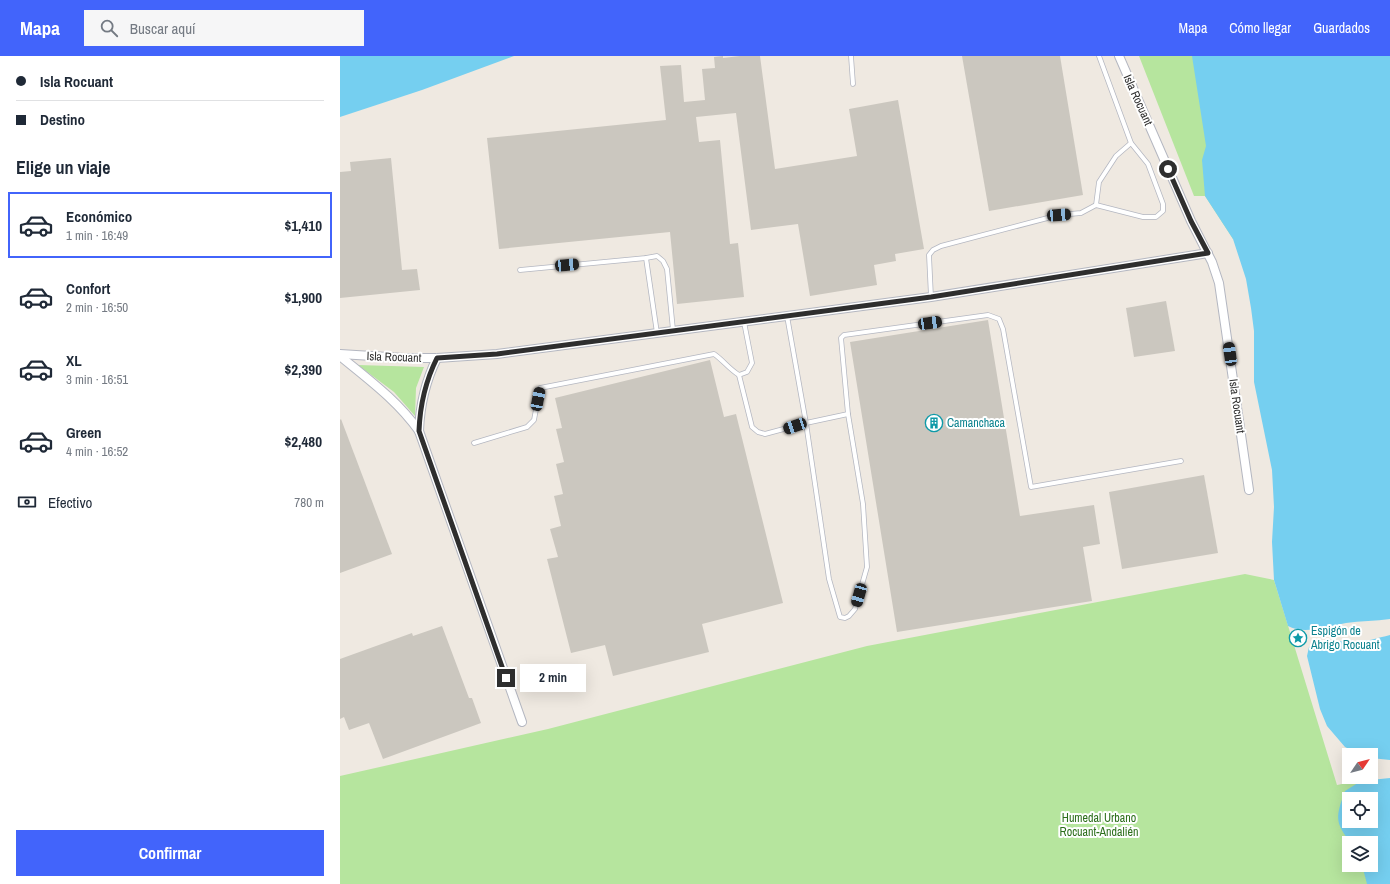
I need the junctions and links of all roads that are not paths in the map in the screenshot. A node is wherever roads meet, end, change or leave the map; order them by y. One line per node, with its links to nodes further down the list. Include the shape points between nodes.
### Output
1 (851, 56): 4 (lane)
2 (1099, 56): 5 (lane)
3 (1119, 56): 7 (street, Isla Rocuant, via 1191,221)
4 (853, 84)
5 (1131, 143): 6 (lane, via 1116,156 1099,182); 6 (lane, via 1148,164 1163,204 1163,211 1156,217 1143,217)
6 (1096, 205): 10 (lane, via 1081,213 1059,215 933,250 929,255)
7 (1208, 253): 10 (street, Isla Rocuant); 23 (street, Isla Rocuant, via 1219,283)
8 (646, 258): 9 (lane); 13 (lane, via 657,256 667,269); 14 (lane)
9 (520, 270)
10 (931, 297): 11 (street, Isla Rocuant)
11 (787, 316): 12 (street, Isla Rocuant); 19 (lane)
12 (744, 321): 13 (street, Isla Rocuant); 17 (lane, via 752,362 746,372)
13 (674, 330): 14 (street, Isla Rocuant)
14 (657, 333): 16 (street, Isla Rocuant, via 497,354)
15 (340, 355): 16 (street, Isla Rocuant); 20 (street, via 394,402)
16 (437, 358): 20 (street, via 424,389)
17 (739, 375): 19 (lane, via 752,427 758,432 765,434); 21 (lane, via 714,354 540,388 534,420 527,427)
18 (848, 414): 19 (lane); 19 (lane, via 863,504 867,567 855,609 845,618 840,617 829,579); 22 (lane, via 841,338 844,335 988,315 999,319 1003,329 1031,487)
19 (806, 423)
20 (419, 431): 24 (street)
21 (474, 443)
22 (1180, 461)
23 (1250, 490)
24 (522, 722)

